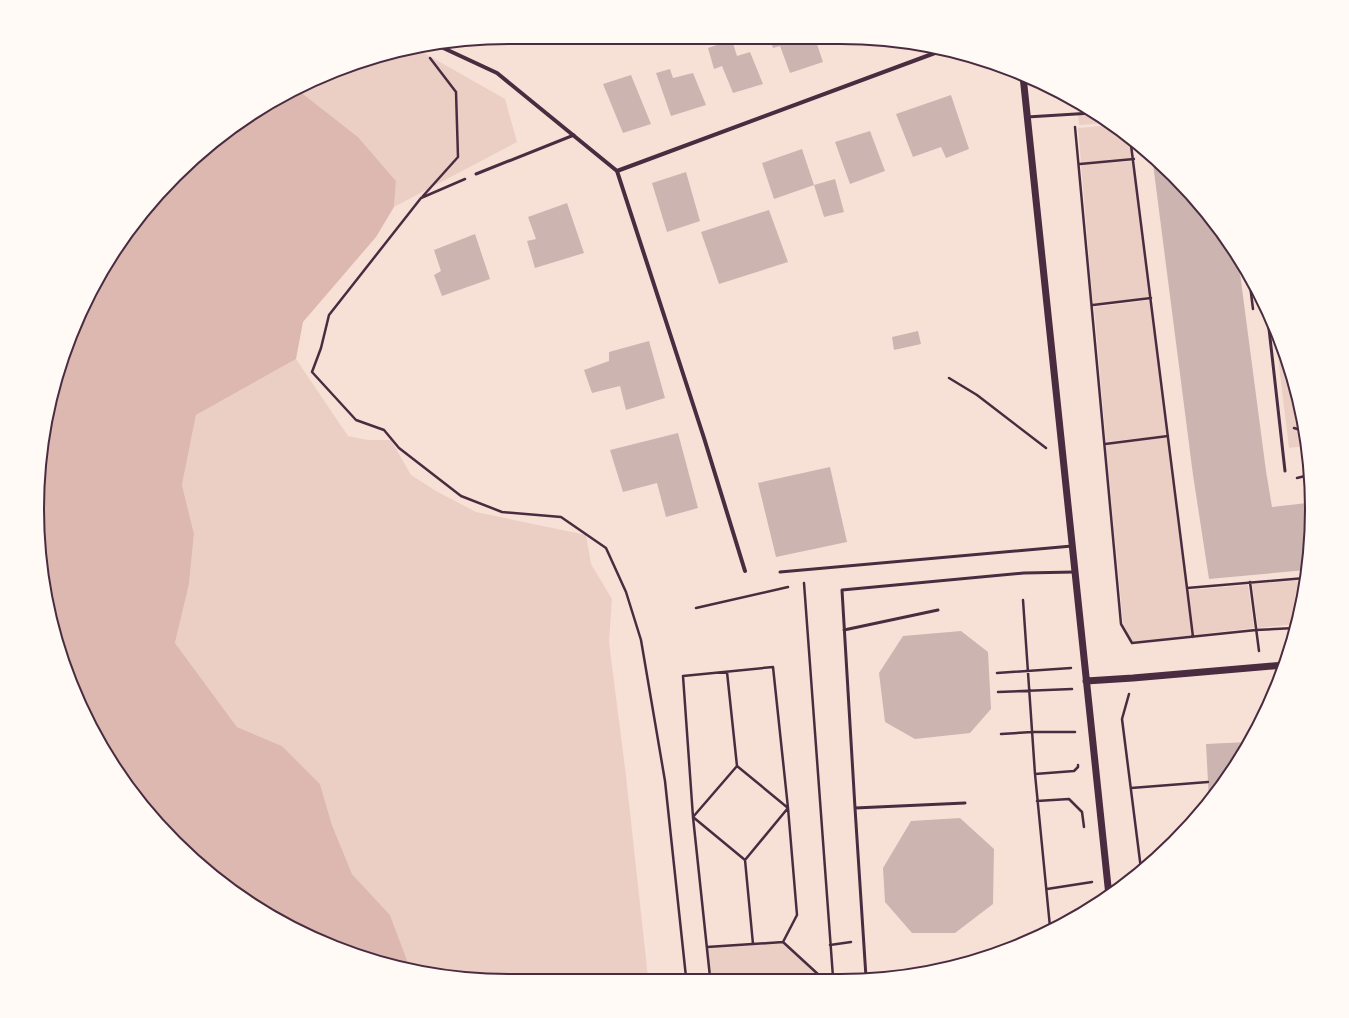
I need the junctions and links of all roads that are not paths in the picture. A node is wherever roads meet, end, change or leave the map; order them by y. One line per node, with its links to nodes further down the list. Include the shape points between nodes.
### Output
1 (445, 49): 6 (street, via 497,73)
2 (933, 54): 7 (street)
3 (1023, 81): 5 (street)
4 (1085, 113): 5 (lane)
5 (1027, 117): 11 (street)
6 (574, 135): 7 (street); 8 (lane)
7 (617, 171): 12 (street)
8 (476, 174)
9 (1269, 329): 10 (lane)
10 (1285, 471)
11 (1072, 546): 13 (lane); 14 (street)
12 (745, 571)
13 (780, 572)
14 (1075, 572): 16 (lane, via 1024,573 842,590); 18 (street)
15 (938, 610): 16 (lane)
16 (844, 630): 20 (lane)
17 (1277, 665): 18 (street)
18 (1086, 681): 21 (street)
19 (965, 803): 20 (lane)
20 (855, 808): 22 (lane)
21 (1108, 889)
22 (866, 973)

